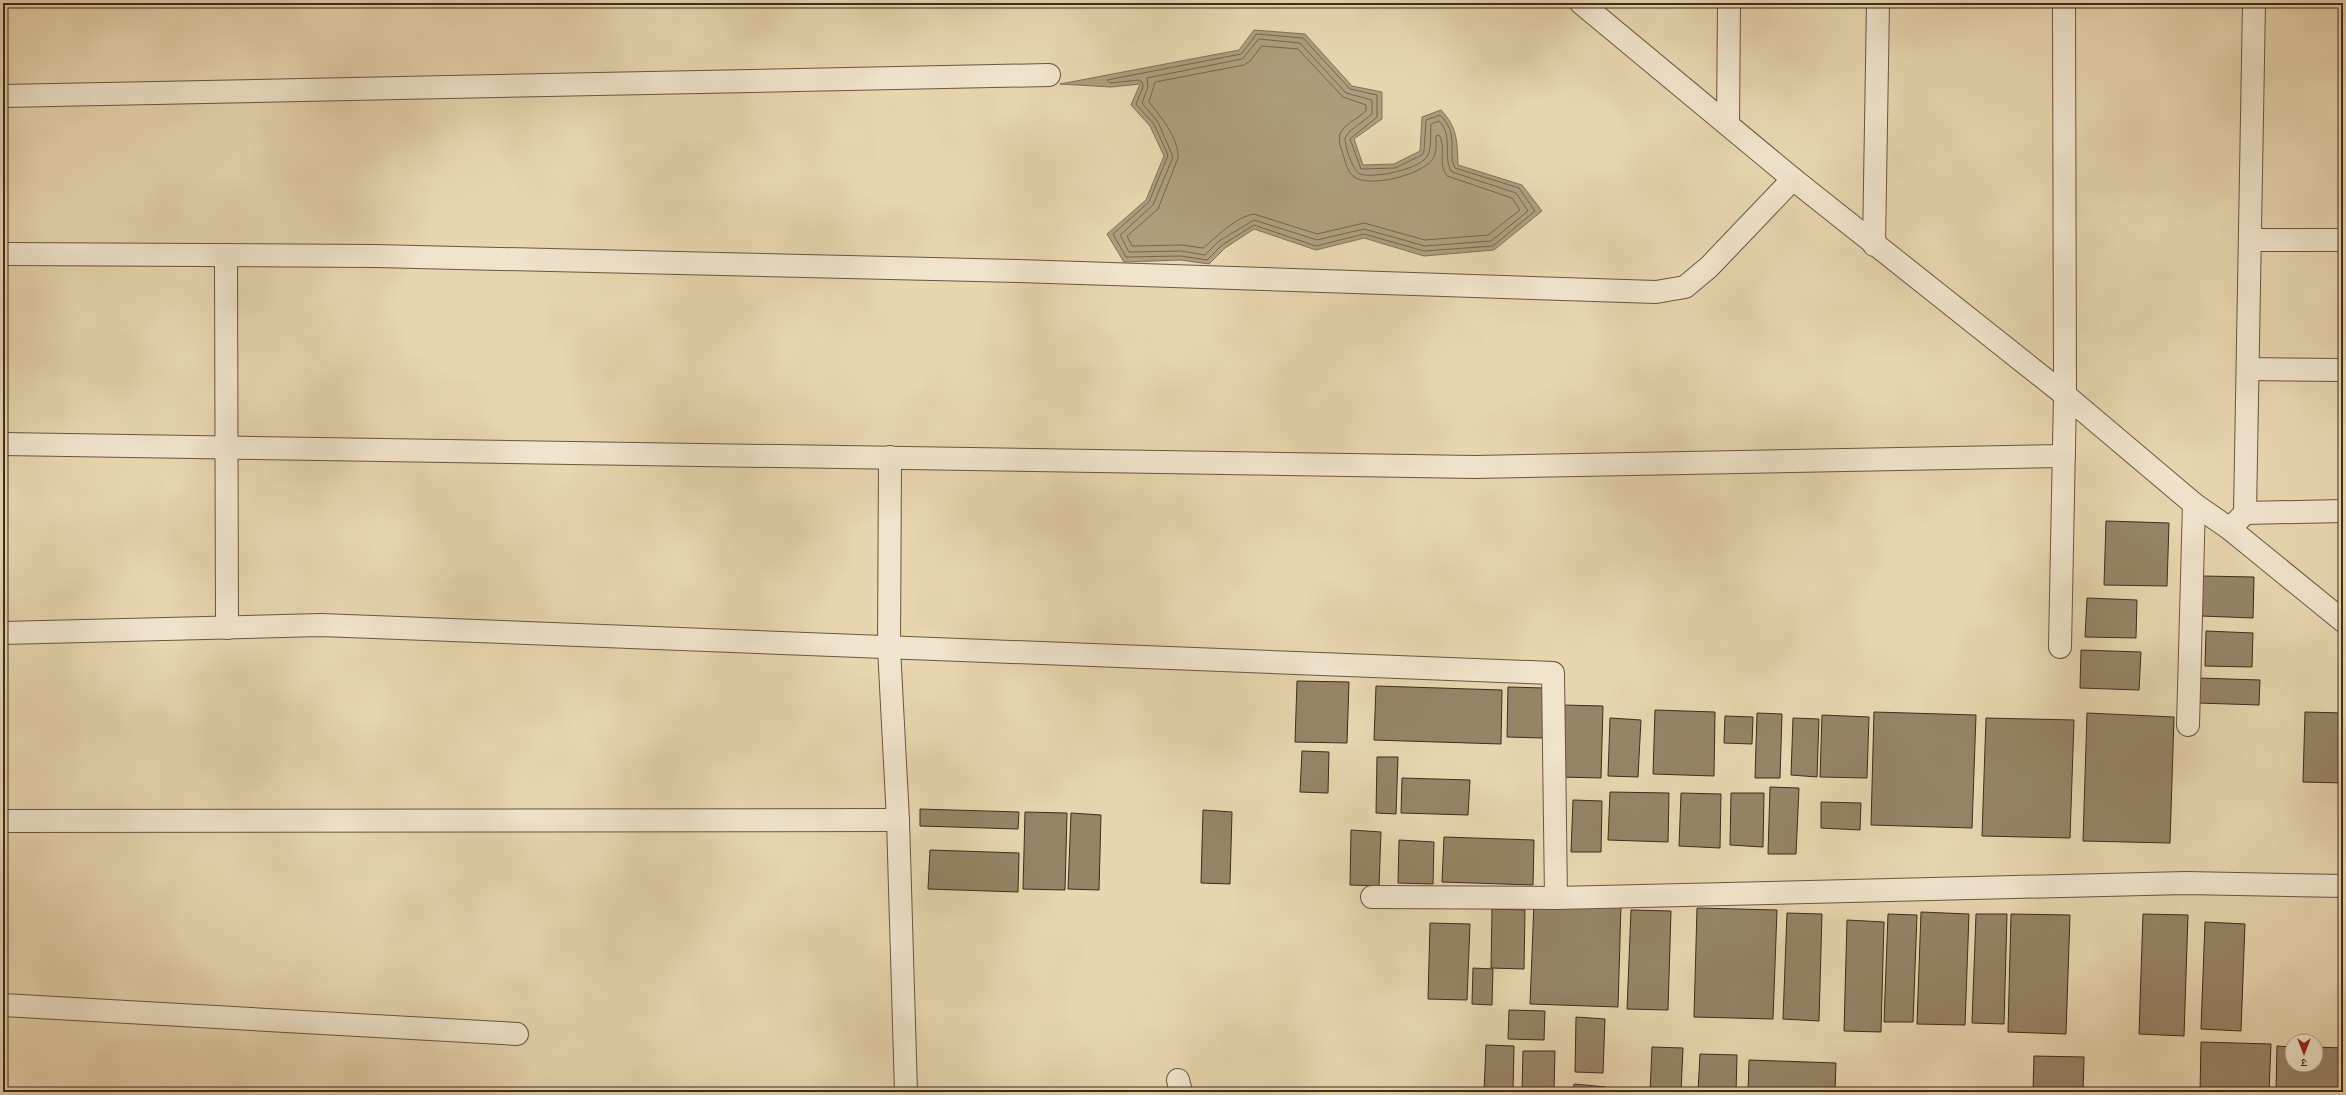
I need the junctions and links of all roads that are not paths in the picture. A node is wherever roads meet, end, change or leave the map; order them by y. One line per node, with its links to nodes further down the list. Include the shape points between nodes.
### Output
1 (1581, 3): 8 (street)
2 (1729, 3): 8 (street)
3 (1878, 3): 12 (street)
4 (2064, 3): 17 (street)
5 (2254, 3): 10 (street)
6 (1049, 75): 7 (street)
7 (3, 96)
8 (1728, 124): 9 (street)
9 (1793, 179): 12 (street); 14 (street, via 1703,272 1685,287 1656,292 1026,271 384,256)
10 (2250, 240): 11 (street); 15 (street)
11 (2343, 240)
12 (1874, 245): 17 (street)
13 (3, 254): 14 (street)
14 (226, 255): 19 (street)
15 (2248, 369): 16 (street); 24 (street)
16 (2343, 370)
17 (2065, 395): 20 (street); 22 (street)
18 (3, 444): 19 (street)
19 (227, 448): 21 (street); 27 (street)
20 (2064, 456): 21 (street, via 1475,467); 29 (street)
21 (890, 457): 30 (street)
22 (2194, 504): 25 (street); 31 (street)
23 (2343, 511): 24 (street)
24 (2245, 513): 25 (street)
25 (2230, 529): 26 (street)
26 (2343, 621)
27 (227, 628): 28 (street); 30 (street, via 321,625)
28 (3, 633)
29 (2060, 647)
30 (889, 648): 32 (street); 36 (street, via 1553,673)
31 (2188, 725)
32 (898, 820): 33 (street); 39 (street)
33 (3, 821)
34 (2343, 886): 36 (street, via 2186,883)
35 (1372, 897): 36 (street)
36 (1556, 898)
37 (3, 1005): 38 (street)
38 (517, 1034)
39 (906, 1092)

